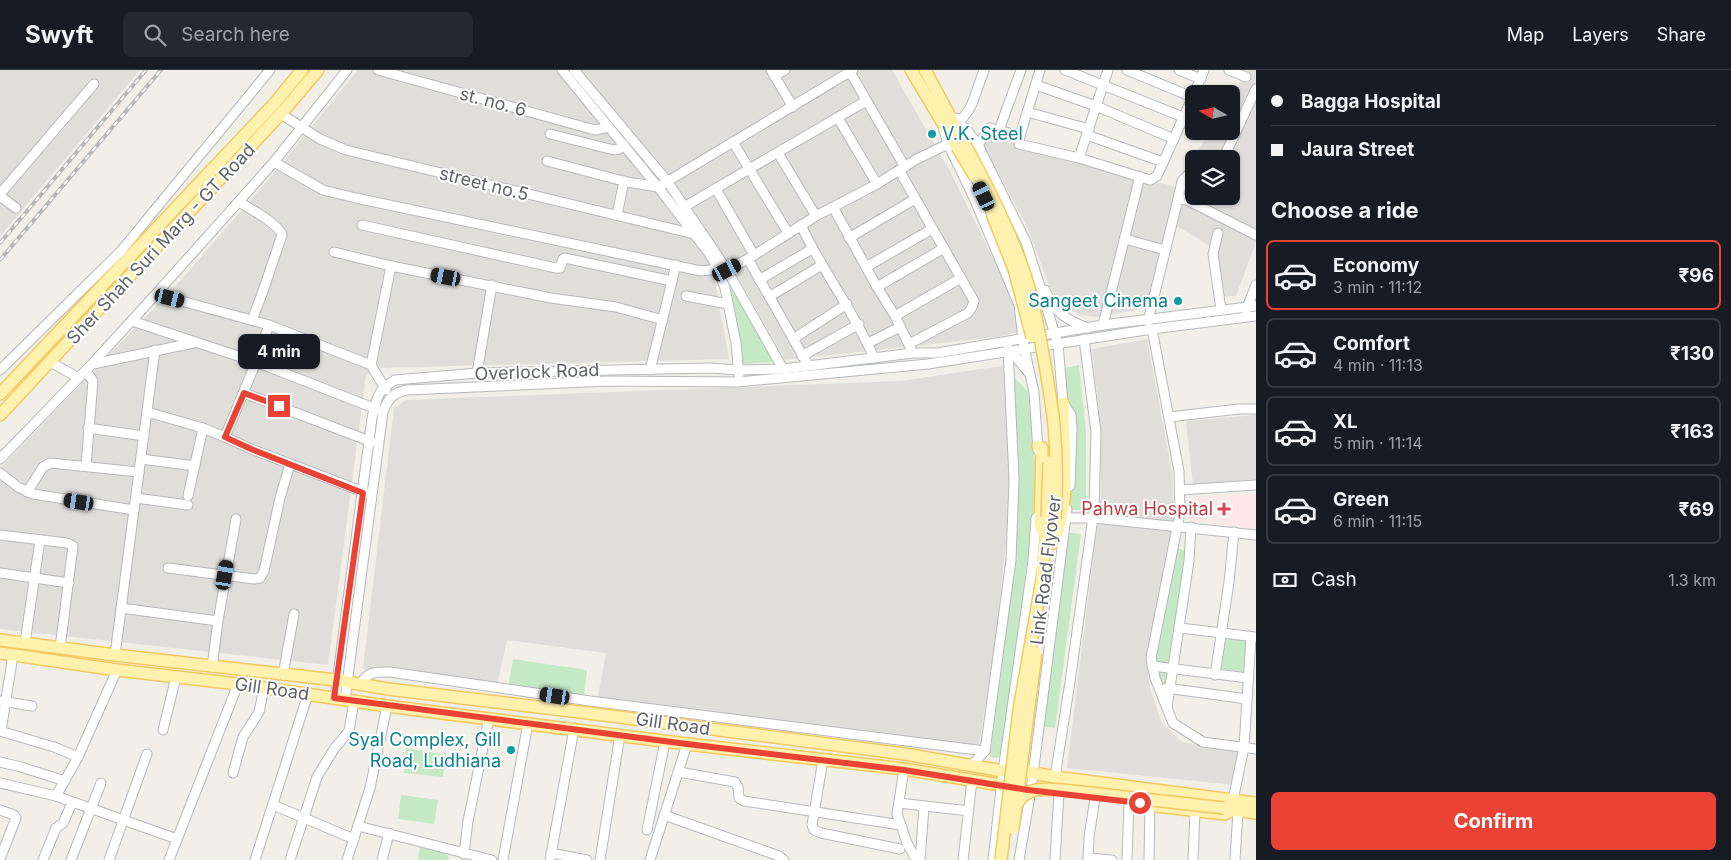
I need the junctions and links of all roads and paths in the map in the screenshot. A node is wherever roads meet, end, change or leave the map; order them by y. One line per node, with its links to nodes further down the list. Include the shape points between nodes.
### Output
1 (270, 70): 139 (street, via 121,251)
2 (302, 70): 148 (main road, Sher Shah Suri Marg - GT Road, via 275,103)
3 (318, 70): 33 (main road, Sher Shah Suri Marg - GT Road)
4 (347, 70): 38 (street)
5 (378, 70): 37 (street, st. no. 6, via 595,130)
6 (562, 70): 37 (street)
7 (574, 70): 59 (street)
8 (785, 70): 20 (street)
9 (911, 70): 36 (main road)
10 (925, 70): 36 (main road)
11 (984, 70): 36 (street, via 968,111 962,119)
12 (1021, 70): 39 (street)
13 (1040, 70): 24 (street)
14 (1065, 70): 25 (street)
15 (1108, 70): 25 (street)
16 (1127, 70): 27 (street)
17 (1180, 70): 21 (street)
18 (1229, 70): 22 (street)
19 (852, 71): 28 (street); 30 (street)
20 (773, 73): 30 (street)
21 (1202, 74)
22 (1246, 77)
23 (94, 84): 63 (street)
24 (1036, 85): 29 (street); 31 (street)
25 (1103, 85): 29 (street); 34 (street)
26 (1256, 89): 48 (street)
27 (1185, 92)
28 (866, 101): 35 (street); 54 (street)
29 (1096, 106): 40 (street); 43 (street)
30 (793, 107): 44 (street)
31 (1027, 112): 40 (street); 42 (street)
32 (1185, 113): 34 (street)
33 (281, 114): 38 (street, street no.5); 133 (main road, Sher Shah Suri Marg - GT Road)
34 (1183, 117): 43 (street)
35 (838, 118): 49 (street); 60 (street)
36 (947, 121): 45 (main road, Link Road Flyover); 46 (street, via 967,130)
37 (609, 127): 47 (street)
38 (301, 128): 51 (street); 70 (street, street no.5, via 346,150)
39 (1000, 130): 42 (street); 46 (street, via 988,130)
40 (1088, 132): 50 (street); 53 (street)
41 (550, 134): 47 (street, via 614,150)
42 (1020, 136): 50 (street, via 1019,144)
43 (1174, 139): 53 (street)
44 (733, 142): 55 (street); 59 (street)
45 (956, 143): 54 (street); 118 (street, via 974,198 1019,305); 187 (main road, Link Road Flyover, bridge, via 986,182 1024,270 1033,301 1054,426 1057,482)
46 (978, 144): 79 (street)
47 (624, 146): 61 (street)
48 (1227, 150)
49 (778, 153): 55 (street); 71 (street)
50 (1079, 158): 56 (street)
51 (274, 162): 66 (street); 87 (street, via 329,191)
52 (547, 162): 58 (street)
53 (1163, 162): 56 (street, via 1154,179)
54 (902, 168): 60 (street); 65 (street)
55 (750, 170): 62 (street); 77 (street)
56 (1140, 176): 81 (street)
57 (1185, 178): 64 (street)
58 (624, 181): 61 (street); 70 (street)
59 (667, 181): 61 (street); 67 (street)
60 (877, 184): 68 (street)
61 (658, 187): 76 (street)
62 (716, 189): 67 (street); 86 (street)
63 (0, 195): 69 (street)
64 (1178, 199): 78 (street, via 1187,200); 84 (street)
65 (915, 200): 74 (street); 80 (street)
66 (239, 202): 98 (street); 108 (street, via 276,226 282,235)
67 (684, 207): 91 (street)
68 (833, 207): 71 (street); 80 (street)
69 (16, 208)
70 (617, 216): 76 (street, street no.5)
71 (816, 216): 73 (street)
72 (362, 225): 94 (street, via 556,268 560,268 565,258)
73 (801, 225): 77 (street); 83 (street)
74 (932, 229): 82 (street); 90 (street)
75 (1218, 233): 104 (street, via 1213,254)
76 (694, 234): 91 (street)
77 (788, 234): 86 (street)
78 (1256, 235)
79 (1024, 237): 116 (street, via 1048,297 1059,314); 117 (street)
80 (849, 238): 90 (street)
81 (1125, 239): 84 (street); 113 (street)
82 (944, 248): 92 (street); 97 (street)
83 (812, 250): 88 (street); 93 (street)
84 (1165, 250): 114 (street)
85 (334, 252): 89 (street)
86 (751, 257): 91 (street); 93 (street)
87 (676, 265): 91 (street, via 701,271); 94 (street)
88 (822, 265): 100 (street); 102 (street)
89 (392, 266): 95 (street); 136 (street)
90 (866, 267): 97 (street)
91 (722, 270): 101 (street); 138 (street)
92 (961, 278): 105 (street); 124 (street, via 974,301 972,308)
93 (759, 280): 100 (street)
94 (672, 281): 109 (street)
95 (492, 285): 109 (street, via 616,307); 144 (street)
96 (1256, 285): 103 (street)
97 (877, 287): 105 (street)
98 (156, 294): 108 (street); 110 (street)
99 (686, 296): 101 (street)
100 (769, 297): 119 (street)
101 (728, 304): 141 (street)
102 (847, 304): 111 (street); 119 (street)
103 (1251, 306): 104 (street); 107 (street)
104 (1221, 310): 114 (street)
105 (895, 316): 115 (street)
106 (1256, 316): 107 (street)
107 (1246, 318): 114 (street)
108 (252, 320): 112 (street)
109 (663, 320): 140 (street)
110 (132, 321): 123 (street); 142 (street)
111 (859, 324): 122 (street); 131 (street)
112 (269, 325): 134 (street); 136 (street)
113 (1103, 325): 114 (street, Overlock Road); 116 (street, Overlock Road)
114 (1150, 325): 120 (street, Overlock Road); 156 (street)
115 (900, 327): 122 (street); 124 (street)
116 (1090, 328): 117 (street, Overlock Road)
117 (1054, 334): 118 (street, Overlock Road); 125 (street)
118 (1023, 338): 121 (street, Overlock Road); 126 (street)
119 (793, 339): 131 (street)
120 (1084, 339): 125 (street, Overlock Road); 179 (street, via 1096,432)
121 (1007, 341): 128 (street, Overlock Road); 129 (street)
122 (868, 342): 132 (street)
123 (195, 343): 127 (street); 134 (street)
124 (909, 344): 130 (street)
125 (1058, 344): 126 (street, Overlock Road); 150 (street)
126 (1024, 348): 129 (street, Overlock Road); 143 (street)
127 (155, 350): 142 (street); 153 (street)
128 (926, 352): 130 (street, Overlock Road); 135 (street)
129 (1009, 352): 135 (street, Overlock Road); 143 (street); 242 (street, via 1014,479 1011,560)
130 (913, 353): 132 (street, Overlock Road)
131 (802, 356): 137 (street)
132 (874, 358): 137 (street, Overlock Road)
133 (50, 362): 142 (street); 155 (main road, Sher Shah Suri Marg - GT Road)
134 (256, 362): 147 (street); 151 (street)
135 (928, 364): 145 (street, Overlock Road)
136 (371, 365): 146 (street)
137 (808, 365): 138 (street, Overlock Road)
138 (783, 369): 141 (street, Overlock Road)
139 (0, 370)
140 (650, 370): 141 (street, Overlock Road); 144 (street, Overlock Road)
141 (739, 370): 145 (street)
142 (86, 371): 157 (street, via 93,381); 164 (street)
143 (1029, 373): 163 (street)
144 (477, 374): 146 (street, Overlock Road, via 395,380)
145 (738, 382): 149 (street, Overlock Road, via 552,383 407,390)
146 (384, 386): 149 (street); 151 (street)
147 (244, 393): 160 (street); 161 (street)
148 (0, 394)
149 (390, 396): 154 (street)
150 (1063, 404): 178 (street, via 1071,415 1072,429); 187 (main road, via 1062,517 1060,530)
151 (374, 408): 154 (street); 161 (street)
152 (1256, 409): 156 (street)
153 (147, 412): 158 (street); 159 (street)
154 (383, 412): 162 (street)
155 (0, 415)
156 (1169, 417): 172 (street)
157 (88, 428): 159 (street); 167 (street)
158 (203, 428): 160 (street); 168 (street)
159 (144, 436): 165 (street)
160 (225, 437): 166 (street)
161 (368, 440): 162 (street); 174 (street)
162 (379, 444): 175 (street)
163 (1040, 448): 187 (main road, via 1040,524); 249 (street, via 1033,561)
164 (0, 459)
165 (141, 460): 168 (street); 169 (street)
166 (290, 464): 174 (street); 192 (street, via 264,571 257,579)
167 (86, 466): 169 (street); 173 (street, via 46,464)
168 (195, 466): 176 (street, via 188,500)
169 (139, 472): 176 (street)
170 (0, 473): 173 (street)
171 (1256, 485): 172 (street)
172 (1180, 490): 181 (street)
173 (27, 492): 177 (street)
174 (363, 493): 175 (street); 188 (street)
175 (373, 494): 189 (street)
176 (136, 498): 177 (street)
177 (134, 510): 195 (street)
178 (1067, 518): 179 (street); 252 (street)
179 (1093, 518): 181 (street); 253 (street)
180 (236, 519): 192 (street)
181 (1178, 526): 182 (street); 209 (street)
182 (1191, 527): 183 (street); 198 (street)
183 (1234, 532): 185 (street); 199 (street)
184 (0, 535): 186 (street)
185 (1256, 535)
186 (40, 540): 193 (street); 194 (street, via 73,546)
187 (1050, 540): 267 (main road, Link Road Flyover, bridge); 312 (main road, Link Road Flyover, bridge, via 1019,710)
188 (353, 563): 189 (street); 200 (street)
189 (364, 565): 201 (street)
190 (168, 568): 192 (street)
191 (0, 573): 193 (street)
192 (225, 575): 197 (street)
193 (35, 578): 194 (street); 204 (street)
194 (70, 583): 205 (street)
195 (121, 608): 197 (street); 208 (street)
196 (294, 614): 213 (street)
197 (218, 621): 210 (street)
198 (1180, 628): 199 (street); 211 (street)
199 (1220, 633): 202 (street); 214 (street)
200 (342, 635): 201 (street); 216 (street)
201 (354, 637): 216 (street)
202 (1254, 637): 217 (street)
203 (0, 640): 204 (main road, Gill Road)
204 (25, 643): 205 (main road, Gill Road)
205 (60, 648): 208 (main road, Gill Road)
206 (0, 653): 207 (main road, Gill Road)
207 (12, 655): 212 (main road, Gill Road); 226 (street)
208 (115, 655): 210 (main road, Gill Road)
209 (1152, 666): 211 (street); 220 (street)
210 (212, 667): 213 (main road, Gill Road)
211 (1173, 669): 214 (street); 222 (street)
212 (117, 670): 215 (main road, Gill Road); 244 (street)
213 (283, 675): 216 (main road, Gill Road)
214 (1215, 675): 217 (street)
215 (176, 677): 218 (main road, Gill Road); 233 (street)
216 (342, 681): 219 (main road, Gill Road); 224 (street)
217 (1251, 681): 225 (street)
218 (238, 684): 221 (main road, Gill Road); 286 (street)
219 (360, 684): 234 (main road, Gill Road); 242 (street, via 366,675 390,672)
220 (1158, 686): 222 (street); 229 (street)
221 (264, 688): 223 (main road, Gill Road); 251 (street, via 259,712 243,737)
222 (1170, 688): 225 (street); 229 (street)
223 (308, 694): 224 (main road, Gill Road); 269 (street)
224 (345, 699): 228 (main road, Gill Road); 279 (street, via 349,731 317,777)
225 (1247, 699): 239 (street)
226 (3, 702): 227 (street); 235 (street)
227 (32, 706)
228 (387, 706): 230 (main road, Gill Road); 282 (street, via 370,788)
229 (1167, 710): 239 (street, via 1173,723 1203,742)
230 (489, 718): 231 (main road, Gill Road); 289 (street)
231 (528, 723): 232 (main road, Gill Road); 304 (street)
232 (574, 729): 236 (main road, Gill Road); 291 (street)
233 (163, 730)
234 (721, 730): 240 (street); 247 (main road, Gill Road)
235 (0, 731): 244 (street)
236 (620, 736): 237 (main road, Gill Road); 306 (street)
237 (665, 742): 238 (main road, Gill Road); 283 (street)
238 (687, 744): 240 (main road, Gill Road); 250 (street)
239 (1244, 747): 241 (street); 271 (street)
240 (719, 748): 245 (main road, Gill Road)
241 (1256, 749)
242 (985, 751): 247 (street)
243 (147, 754): 280 (street)
244 (78, 757): 255 (street)
245 (823, 760): 248 (main road, Gill Road); 276 (street)
246 (0, 762): 255 (street)
247 (972, 765): 249 (main road, Gill Road)
248 (904, 770): 254 (main road, Gill Road); 265 (street)
249 (1003, 771): 252 (main road, Gill Road); 258 (street)
250 (678, 772): 276 (street, via 735,782 739,798 744,801); 278 (street)
251 (233, 773)
252 (1032, 774): 253 (main road, Gill Road); 259 (street)
253 (1054, 777): 271 (main road, Gill Road)
254 (972, 780): 258 (main road, Gill Road); 274 (street)
255 (64, 781): 261 (street)
256 (0, 783): 261 (street)
257 (101, 783): 272 (street)
258 (1002, 785): 259 (main road, Gill Road); 311 (street)
259 (1031, 790): 260 (main road, Gill Road); 314 (street)
260 (1060, 793): 262 (main road, Gill Road); 315 (street)
261 (56, 796): 264 (street)
262 (1095, 798): 263 (main road, Gill Road); 294 (street)
263 (1129, 802): 268 (main road, Gill Road); 317 (street)
264 (72, 803): 272 (street); 295 (street, via 64,822 56,828)
265 (899, 803): 270 (street); 281 (street, via 897,814)
266 (1256, 803): 271 (main road, Gill Road)
267 (1016, 805): 271 (main road, bridge, via 1024,794 1038,789); 313 (main road, Link Road Flyover, bridge)
268 (1150, 805): 275 (main road, Gill Road); 318 (street)
269 (272, 806): 279 (street); 299 (street)
270 (924, 807): 274 (street); 292 (street)
271 (1232, 807): 275 (main road, Gill Road, via 1224,814); 277 (main road, Gill Road); 320 (street)
272 (90, 809): 280 (street); 296 (street)
273 (0, 810): 293 (street, via 14,814 16,818)
274 (969, 811): 310 (street)
275 (1195, 811): 319 (street)
276 (814, 812): 281 (street); 288 (street, via 812,825 816,832)
277 (1256, 813)
278 (664, 815): 307 (street); 308 (street)
279 (303, 818): 287 (street); 300 (street)
280 (124, 821): 286 (street); 297 (street)
281 (901, 825): 285 (street)
282 (358, 826): 284 (street); 287 (street)
283 (647, 830)
284 (388, 833): 290 (street); 302 (street)
285 (905, 837): 288 (street); 292 (street)
286 (177, 839): 298 (street)
287 (354, 839): 301 (street)
288 (900, 849): 309 (street)
289 (464, 854): 290 (street); 303 (street)
290 (452, 855)
291 (550, 856): 305 (street)
292 (917, 858)
293 (0, 859)
294 (1088, 859): 316 (street)
295 (43, 860)
296 (71, 860)
297 (109, 860)
298 (170, 860)
299 (255, 860)
300 (290, 860)
301 (346, 860)
302 (382, 860)
303 (492, 860)
304 (503, 860)
305 (587, 860)
306 (600, 860)
307 (650, 860)
308 (784, 860)
309 (899, 860)
310 (963, 860)
311 (993, 860)
312 (1001, 860)
313 (1008, 860)
314 (1019, 860)
315 (1055, 860)
316 (1112, 860)
317 (1127, 860)
318 (1149, 860)
319 (1193, 860)
320 (1235, 860)

